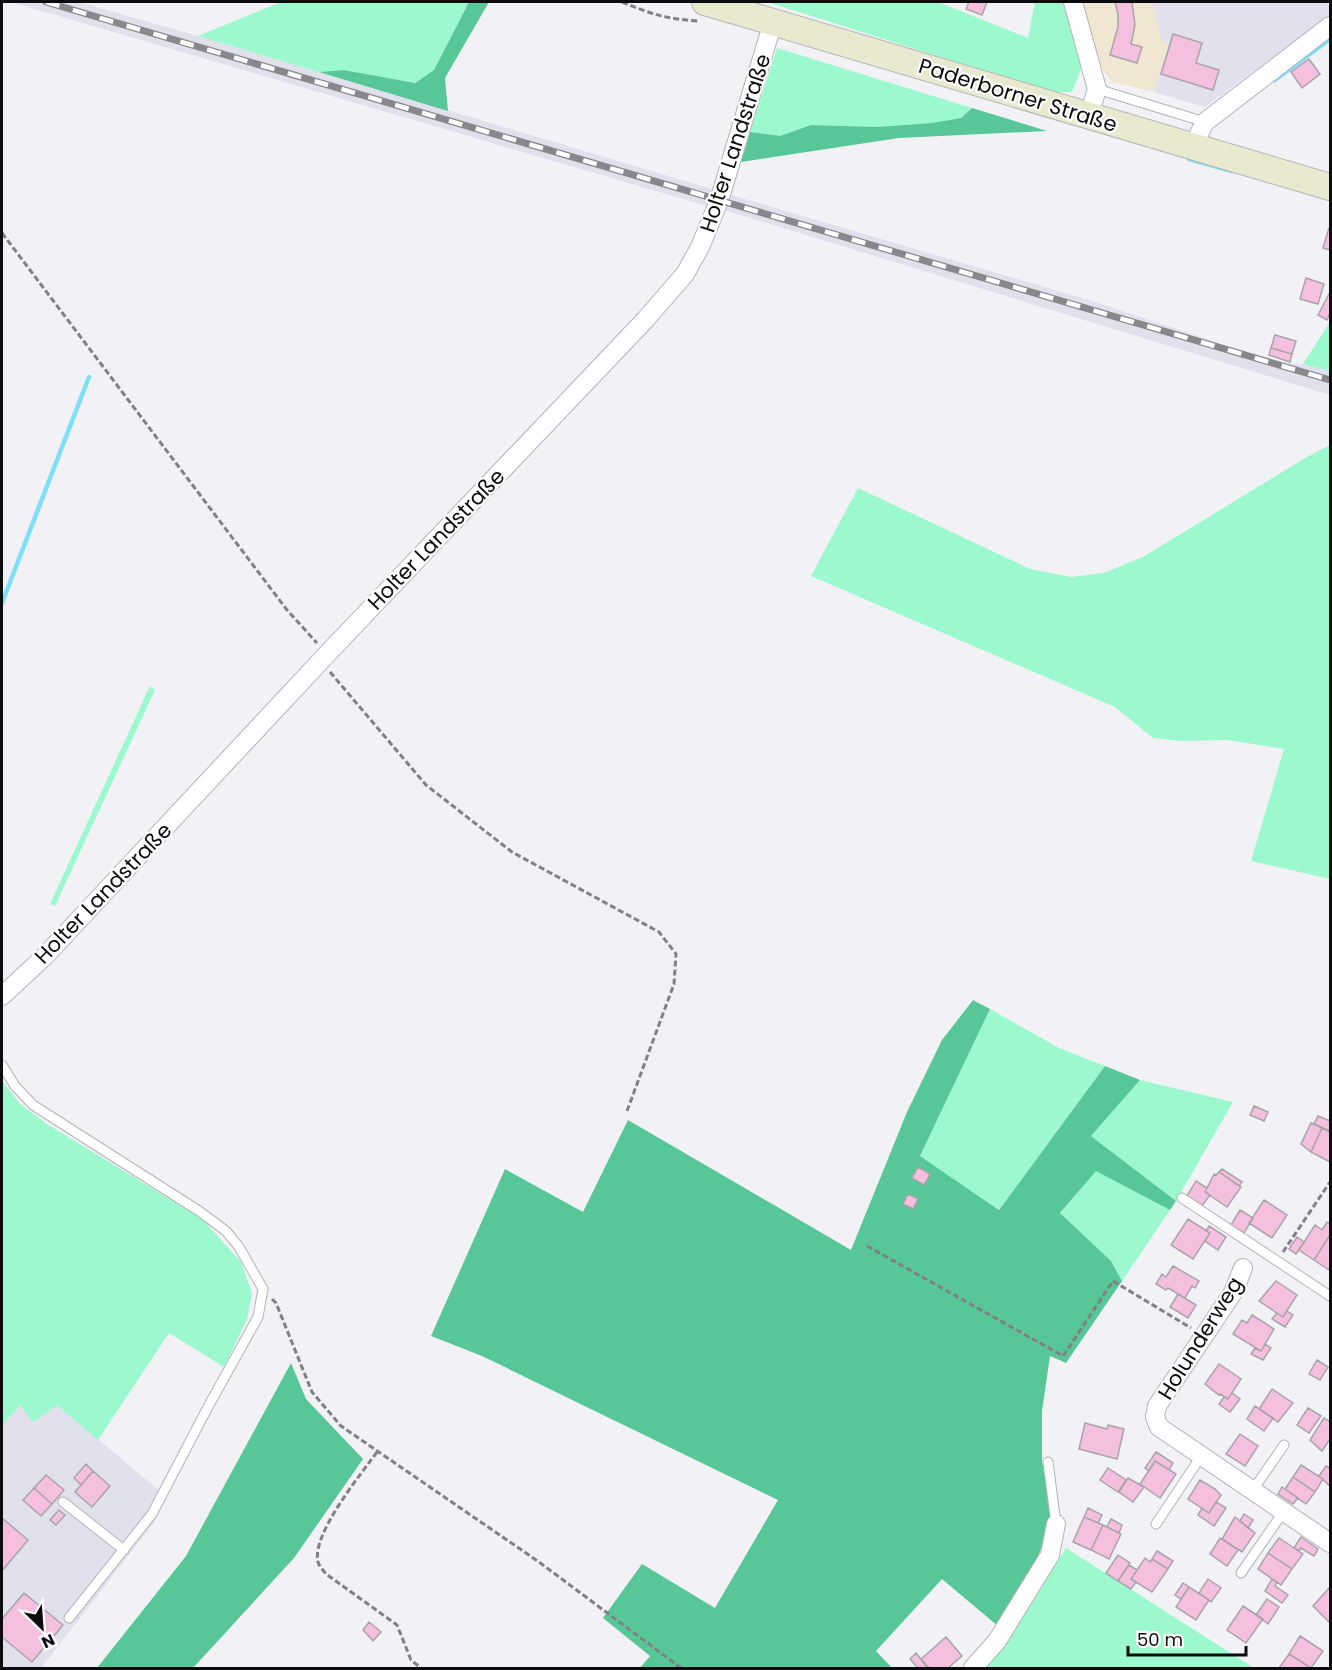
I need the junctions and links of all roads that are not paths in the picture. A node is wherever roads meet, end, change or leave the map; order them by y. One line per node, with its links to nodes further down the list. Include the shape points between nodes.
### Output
1 (1073, 2): 5 (street)
2 (703, 11): 3 (main road, Paderborner Straße)
3 (773, 22): 6 (main road, Paderborner Straße); 10 (street, Holter Landstraße, via 719,201 685,274 44,957)
4 (1330, 26): 7 (street)
5 (1097, 89): 6 (street); 7 (lane)
6 (1089, 116): 8 (main road, Paderborner Straße)
7 (1204, 122): 8 (street)
8 (1193, 146): 9 (main road, Paderborner Straße)
9 (1330, 188)
10 (2, 996)
11 (2, 1065): 24 (lane, via 33,1106 199,1211 225,1232 239,1247 263,1288 258,1317 152,1514)
12 (1182, 1198): 14 (lane)
13 (1244, 1268): 16 (street, Holunderweg, via 1234,1291 1157,1406 1155,1417 1159,1427)
14 (1330, 1296)
15 (1284, 1445): 18 (lane)
16 (1202, 1455): 18 (street, Holunderweg); 22 (lane)
17 (1048, 1462): 21 (lane)
18 (1253, 1490): 20 (street, Holunderweg)
19 (63, 1502): 24 (lane)
20 (1284, 1511): 23 (street, Holunderweg); 25 (lane)
21 (1056, 1524): 27 (street, via 1050,1555 997,1641)
22 (1156, 1524)
23 (1330, 1543)
24 (124, 1550): 26 (lane)
25 (1241, 1573)
26 (69, 1618)
27 (973, 1668)

